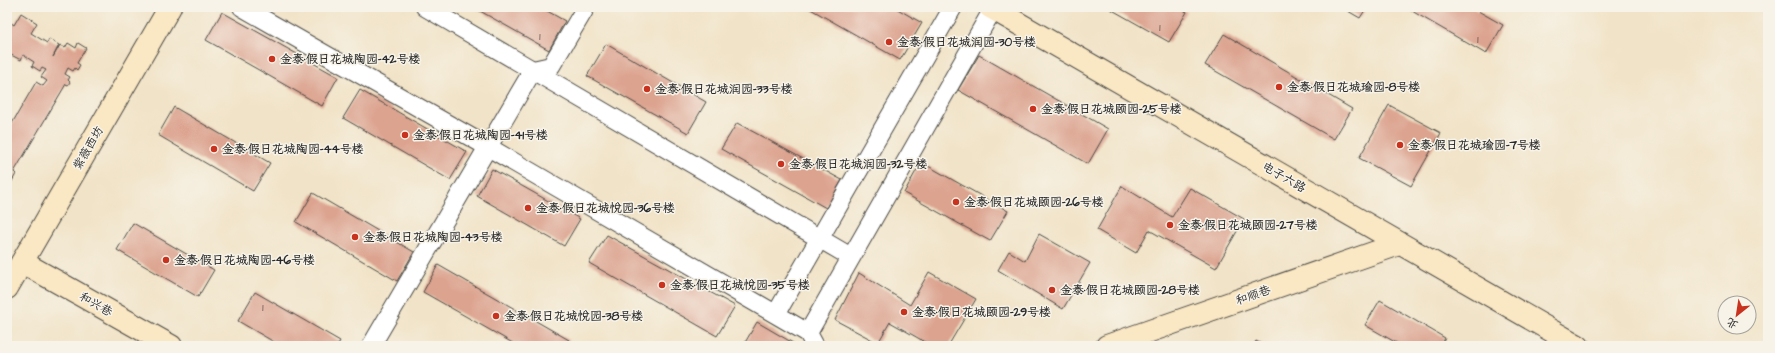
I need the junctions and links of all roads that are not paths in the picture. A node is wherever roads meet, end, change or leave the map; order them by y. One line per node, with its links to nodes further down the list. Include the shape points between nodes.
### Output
1 (170, 7): 12 (street, 紫薇西坊)
2 (242, 7): 8 (street)
3 (425, 7): 7 (street)
4 (586, 7): 7 (street, via 551,66)
5 (953, 7): 9 (street)
6 (991, 8): 10 (street, 电子六路); 11 (street)
7 (533, 70): 8 (street); 9 (street)
8 (488, 146): 14 (street); 17 (street)
9 (820, 239): 11 (street); 14 (street)
10 (1399, 244): 18 (street, 和顺巷); 19 (street, 电子六路)
11 (851, 257): 15 (street)
12 (22, 262): 13 (street, 紫薇西坊); 16 (street, 和兴巷)
13 (7, 288)
14 (776, 314): 15 (street)
15 (812, 339)
16 (171, 346)
17 (371, 346)
18 (1107, 346)
19 (1578, 346)

